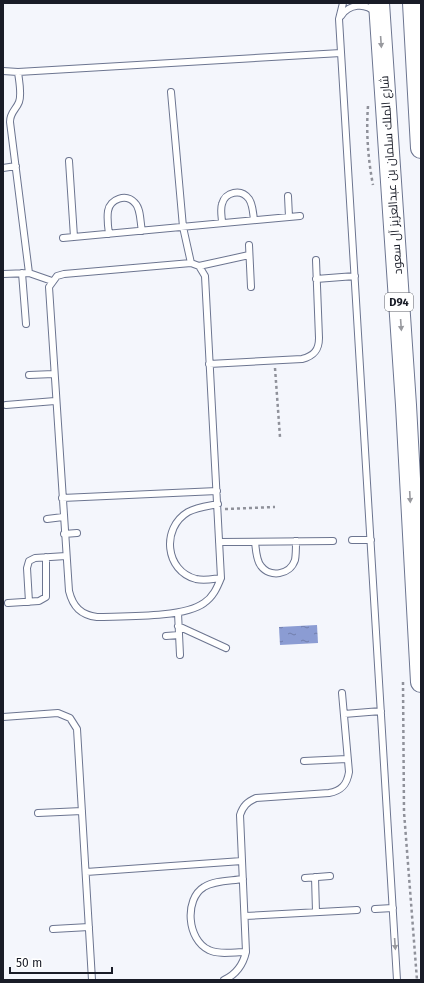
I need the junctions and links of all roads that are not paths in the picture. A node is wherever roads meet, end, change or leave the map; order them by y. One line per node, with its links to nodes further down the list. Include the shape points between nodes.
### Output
1 (343, 3): 4 (lane)
2 (413, 3): 9 (main road)
3 (379, 11): 4 (lane, via 356,6 346,10); 42 (main road, شارع الملك سلمان بن عبدالعزيز آل سعود / D94, one-way to 42, via 406,405)
4 (339, 19): 5 (lane)
5 (341, 53): 7 (lane); 31 (lane)
6 (3, 71): 7 (lane)
7 (18, 72): 11 (lane, via 19,102 10,118)
8 (171, 92): 18 (lane)
9 (421, 148)
10 (68, 161): 21 (lane)
11 (16, 166): 12 (lane); 28 (lane)
12 (3, 168)
13 (288, 196): 15 (lane)
14 (300, 216): 15 (lane)
15 (289, 217): 16 (lane)
16 (254, 220): 17 (lane); 17 (lane, via 248,197 235,193 229,195 221,206)
17 (222, 223): 18 (lane)
18 (183, 227): 19 (lane); 26 (lane)
19 (142, 231): 20 (lane); 20 (lane, via 135,203 122,198 110,205)
20 (109, 234): 21 (lane)
21 (74, 237): 22 (lane)
22 (63, 238)
23 (249, 245): 24 (lane)
24 (249, 255): 27 (lane); 34 (lane)
25 (316, 260): 32 (lane)
26 (191, 263): 27 (lane); 33 (lane, via 64,274)
27 (199, 266): 36 (lane, via 205,276)
28 (29, 273): 30 (lane); 33 (lane)
29 (3, 274): 30 (lane)
30 (22, 274): 35 (lane)
31 (355, 276): 32 (lane); 51 (lane)
32 (316, 279): 36 (lane, via 319,338 316,353 302,359)
33 (52, 281): 37 (lane, via 48,292)
34 (251, 287)
35 (26, 324)
36 (209, 364): 43 (lane)
37 (54, 374): 38 (lane); 39 (lane)
38 (29, 375)
39 (56, 401): 40 (lane); 44 (lane)
40 (6, 404)
41 (421, 435): 42 (main road)
42 (408, 469): 67 (main road, شارع الملك سلمان بن عبدالعزيز آل سعود / D94, one-way to 67)
43 (217, 491): 44 (lane); 45 (lane)
44 (62, 498): 46 (lane)
45 (218, 507): 54 (lane); 58 (lane, via 197,508 181,518 171,534 170,543 174,561 186,575 204,581)
46 (63, 517): 47 (lane); 49 (lane)
47 (47, 519)
48 (77, 533): 49 (lane)
49 (64, 534): 56 (lane)
50 (352, 540): 51 (lane)
51 (371, 540): 69 (lane)
52 (296, 541): 53 (lane); 55 (lane); 55 (lane, via 293,565 277,574 261,567)
53 (333, 541)
54 (219, 542): 55 (lane); 58 (lane)
55 (255, 542)
56 (66, 556): 57 (lane); 61 (lane, via 71,601 86,616)
57 (46, 557): 59 (lane, via 46,597 43,600); 59 (lane, via 32,559 27,565)
58 (221, 578): 61 (lane, via 212,596 205,603 197,608)
59 (29, 602): 60 (lane)
60 (8, 603)
61 (178, 612): 62 (lane)
62 (178, 626): 63 (lane); 65 (lane)
63 (179, 635): 64 (lane); 66 (lane)
64 (166, 636)
65 (226, 648)
66 (180, 655)
67 (421, 682)
68 (342, 693): 70 (lane)
69 (381, 711): 70 (lane); 82 (lane)
70 (344, 714): 72 (lane)
71 (3, 717): 74 (lane, via 58,713 70,718 77,729)
72 (348, 759): 73 (lane); 76 (lane, via 347,780 337,792 256,798 249,801 243,807 239,823)
73 (304, 761)
74 (82, 811): 75 (lane); 77 (lane)
75 (38, 813)
76 (242, 861): 77 (lane); 81 (lane)
77 (86, 872): 87 (lane)
78 (330, 876): 79 (lane)
79 (315, 877): 80 (lane); 85 (lane)
80 (306, 878)
81 (243, 879): 86 (lane); 89 (lane, via 216,882 203,887 194,898 192,912 194,935 203,946 216,952)
82 (393, 908): 83 (lane); 92 (lane, one-way to 92)
83 (375, 909)
84 (357, 910): 85 (lane)
85 (316, 912): 86 (lane)
86 (245, 916): 89 (lane)
87 (89, 927): 88 (lane); 90 (lane)
88 (53, 929)
89 (246, 952): 91 (lane, via 238,970)
90 (92, 980)
91 (224, 980)
92 (397, 980)

